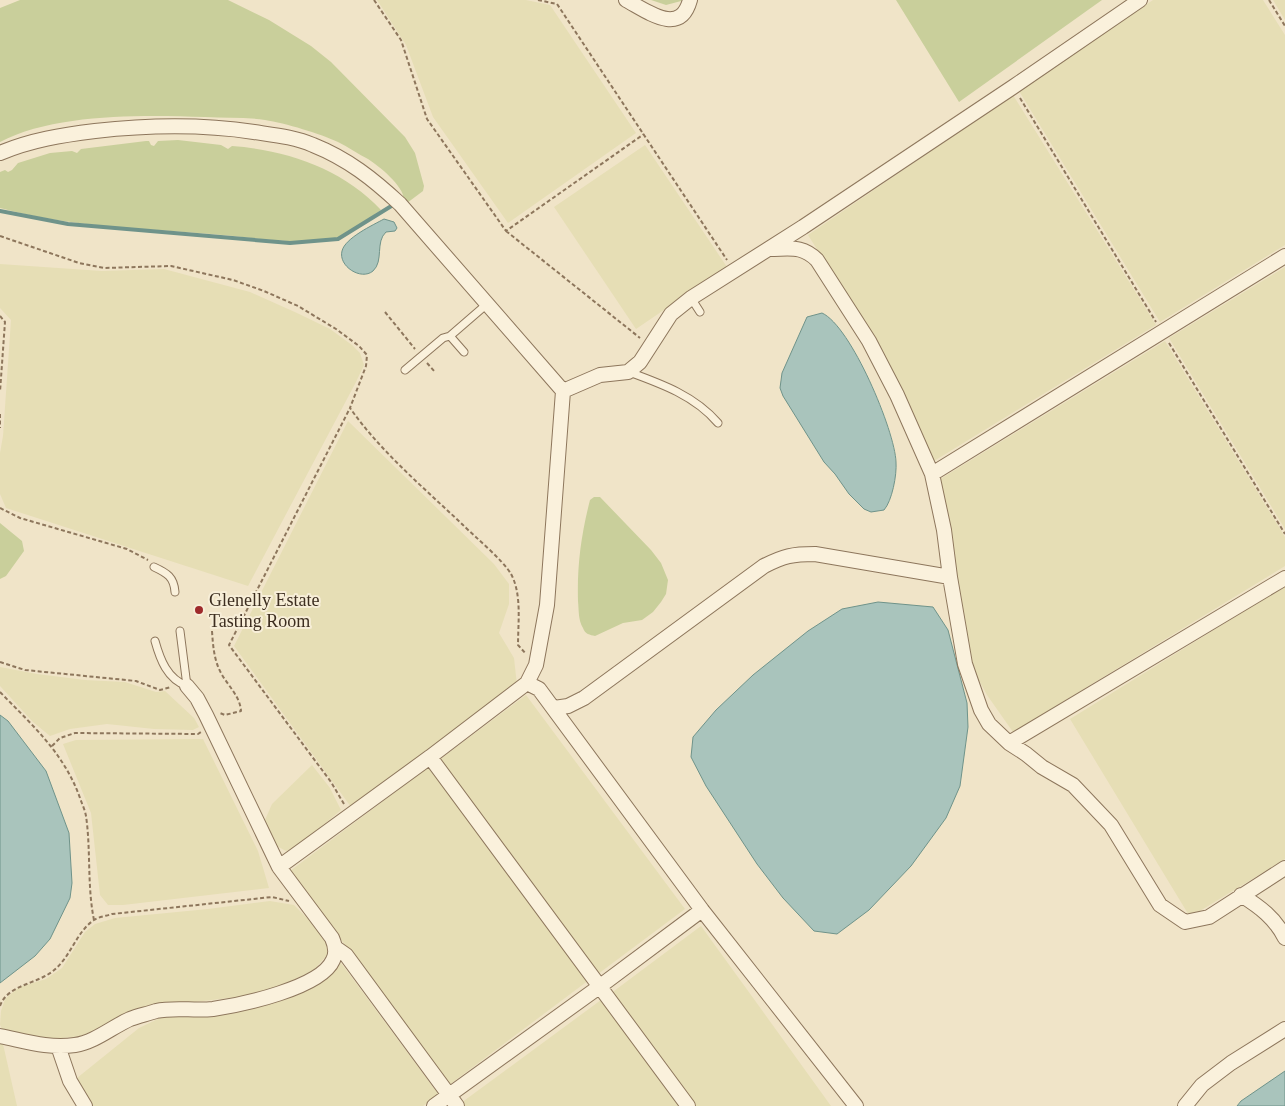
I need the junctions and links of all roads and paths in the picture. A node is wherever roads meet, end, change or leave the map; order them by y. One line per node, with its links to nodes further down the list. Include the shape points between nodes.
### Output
1 (374, 0): 12 (path, via 401,40 428,119)
2 (538, 0): 9 (path, via 557,4)
3 (626, 0): 4 (street, via 660,18 676,19 684,13)
4 (690, 0)
5 (1140, 0): 8 (street)
6 (1269, 0): 7 (path)
7 (1285, 26)
8 (1013, 87): 11 (street); 23 (path)
9 (644, 134): 12 (path); 17 (path)
10 (0, 153): 19 (street, via 22,143 68,134 179,125 226,128 311,144 344,158 381,186)
11 (803, 227): 14 (street); 15 (street)
12 (506, 231): 25 (path)
13 (0, 236): 34 (path, via 79,263 104,268 171,266 201,272 233,280 298,306 336,329 367,355)
14 (769, 249): 15 (street); 17 (street)
15 (809, 252): 38 (street, via 869,341)
16 (1285, 256): 23 (street)
17 (734, 271): 18 (street)
18 (691, 298): 21 (lane); 25 (street, via 671,314)
19 (487, 304): 24 (lane); 32 (street)
20 (384, 312): 26 (path)
21 (700, 312)
22 (0, 316): 33 (path, via 5,322)
23 (1162, 332): 38 (street); 40 (path)
24 (450, 336): 27 (lane); 29 (lane, via 443,338)
25 (650, 345): 31 (street, via 640,362)
26 (418, 352)
27 (464, 352)
28 (424, 359): 30 (path)
29 (405, 370)
30 (435, 372)
31 (628, 372): 32 (street, via 600,375); 36 (lane, via 688,397 708,411)
32 (563, 391): 49 (street, via 548,605)
33 (0, 392)
34 (350, 408): 49 (path, via 398,464 510,573 517,591 518,645); 59 (path, via 229,645)
35 (0, 414): 37 (path)
36 (718, 423)
37 (0, 428)
38 (932, 474): 42 (street)
39 (0, 508): 41 (path, via 20,518 127,549 146,558)
40 (1285, 534)
41 (154, 567): 44 (lane, via 169,574)
42 (950, 577): 53 (street, via 815,554 780,558 764,566 584,698 568,706); 56 (street, via 964,664 980,710 988,724)
43 (1285, 578): 56 (street)
44 (175, 592)
45 (180, 631): 51 (lane)
46 (212, 631): 54 (path, via 215,658 221,673 241,703 242,711)
47 (155, 641): 51 (lane, via 168,672)
48 (0, 662): 51 (path, via 25,670 136,682 160,690)
49 (536, 664): 50 (street)
50 (527, 683): 53 (street, via 539,689); 58 (street)
51 (182, 685): 55 (street, via 197,698)
52 (0, 692): 57 (path)
53 (554, 708): 64 (street)
54 (225, 715)
55 (212, 727): 57 (path, via 198,734 75,733 60,738); 60 (street)
56 (1009, 743): 62 (street, via 1073,785 1111,824 1160,905 1185,922 1209,917)
57 (52, 746): 65 (path, via 74,782 86,814)
58 (430, 757): 59 (street); 68 (street)
59 (351, 815): 60 (street)
60 (279, 867): 63 (street)
61 (1285, 868): 62 (street)
62 (1241, 895): 66 (street, via 1261,907 1279,926)
63 (306, 904): 65 (path, via 272,897 112,914); 67 (street)
64 (702, 910): 68 (street); 77 (street)
65 (94, 920): 69 (path, via 80,935 66,959 52,972 38,981 16,987)
66 (1285, 938)
67 (336, 948): 72 (street, via 329,967 290,990 237,1005 158,1011 131,1019 89,1042); 73 (street, via 346,955)
68 (599, 987): 73 (street); 76 (street)
69 (0, 1006)
70 (1285, 1029): 78 (street, via 1202,1085)
71 (0, 1036): 72 (street)
72 (58, 1046): 74 (street, via 70,1081)
73 (453, 1100): 75 (street)
74 (85, 1106)
75 (434, 1106)
76 (688, 1106)
77 (856, 1106)
78 (1185, 1106)

